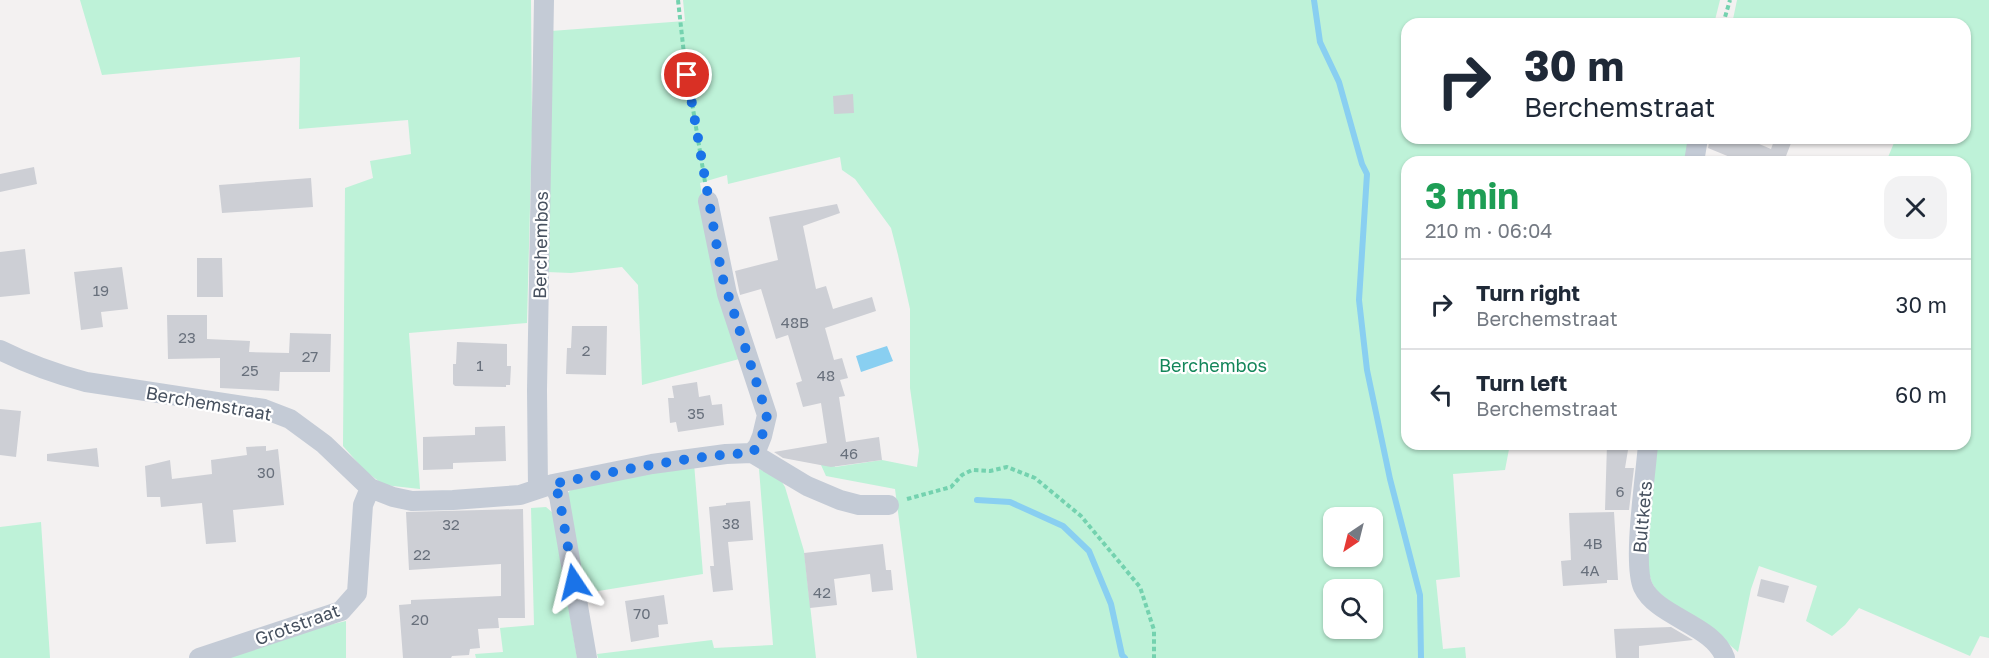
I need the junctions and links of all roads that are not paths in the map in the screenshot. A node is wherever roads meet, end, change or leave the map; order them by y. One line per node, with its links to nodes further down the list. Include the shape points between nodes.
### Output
1 (544, 0): 6 (street, Berchembos, via 537,390)
2 (708, 201): 5 (street, via 727,294 767,415 762,436)
3 (0, 350): 7 (street, Berchemstraat, via 86,382 273,412 290,419 324,444)
4 (1647, 450): 11 (street, Bultkets, via 1638,560 1643,586 1656,604 1694,626 1722,650)
5 (752, 453): 6 (street, Berchemstraat, via 652,464); 8 (street, via 807,486 840,500 859,505)
6 (545, 487): 7 (street, Berchemstraat, via 503,497 412,501); 10 (street, Berchembos, via 559,496)
7 (370, 488): 9 (street, Grotstraat, via 363,505 357,593 341,611)
8 (889, 505)
9 (198, 658)
10 (587, 658)
11 (1725, 658)

